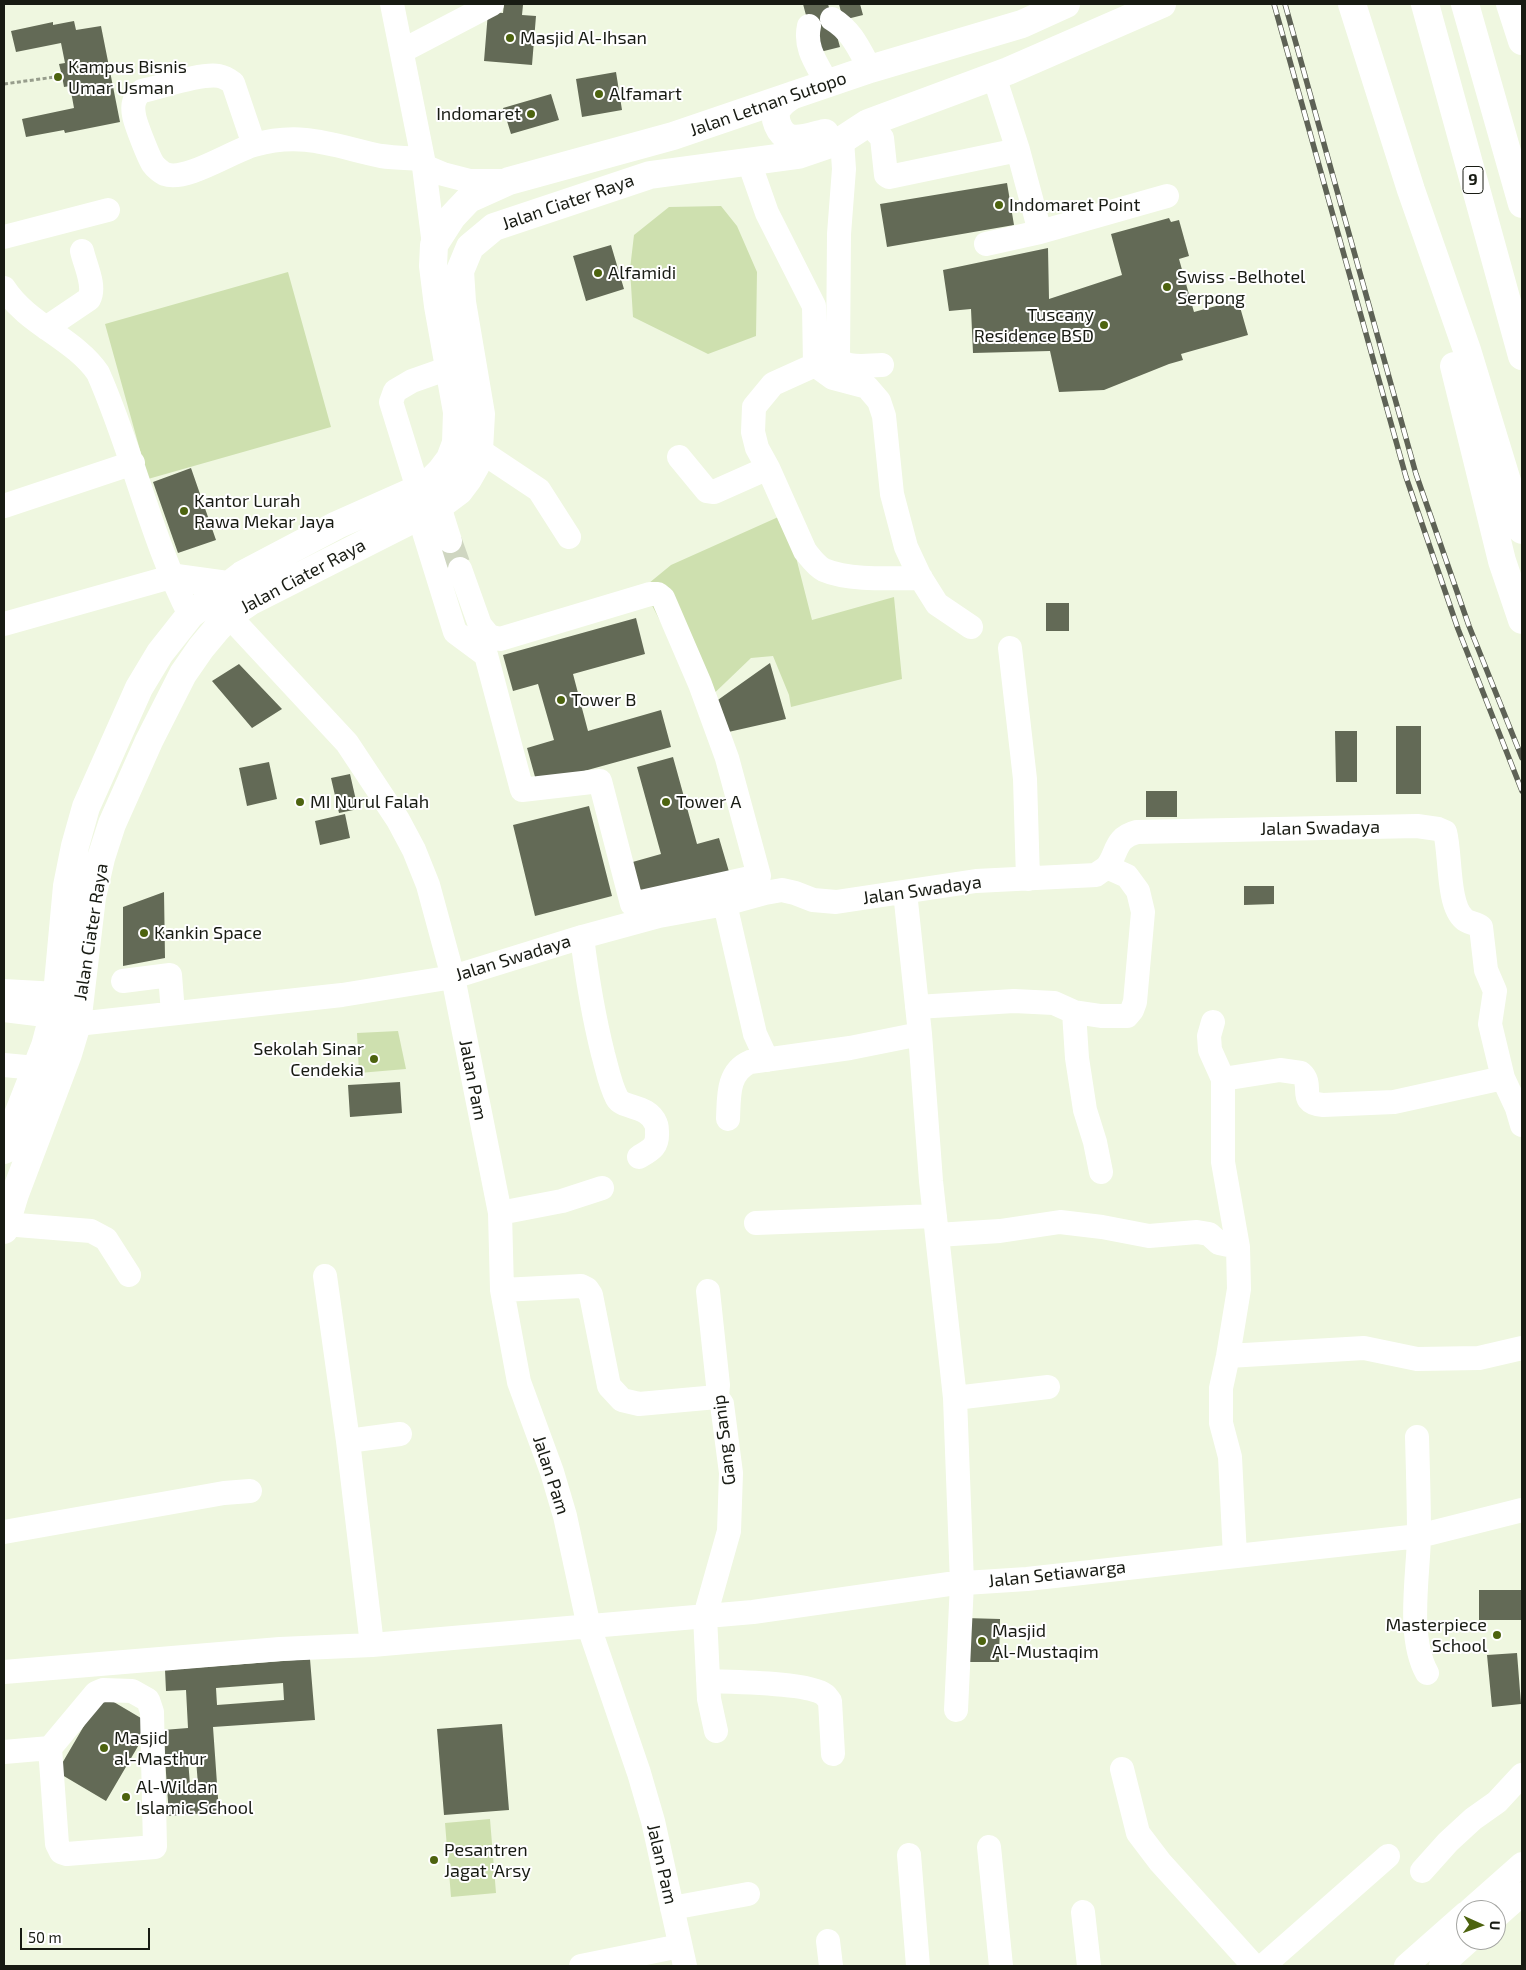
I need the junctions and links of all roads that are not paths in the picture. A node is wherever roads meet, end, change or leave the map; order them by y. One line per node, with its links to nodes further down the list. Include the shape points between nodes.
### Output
1 (392, 4): 13 (street)
2 (492, 4): 13 (street)
3 (1066, 4): 14 (main road, Jalan Letnan Sutopo, via 1022,24)
4 (1162, 4): 15 (main road)
5 (1352, 4): 25 (main road)
6 (1425, 4): 36 (main road, 9)
7 (1465, 4): 27 (main road)
8 (1510, 4): 10 (main road); 12 (main road)
9 (832, 20): 14 (street, via 849,32)
10 (1522, 24)
11 (809, 26): 16 (street, via 808,49)
12 (1522, 41)
13 (402, 51): 22 (street)
14 (870, 69): 16 (main road, Jalan Letnan Sutopo)
15 (994, 76): 18 (main road); 21 (street)
16 (827, 83): 17 (main road, Jalan Letnan Sutopo)
17 (793, 95): 18 (main road, via 779,106 776,113 778,127 790,138); 24 (main road, Jalan Letnan Sutopo, via 673,136)
18 (868, 123): 19 (main road); 21 (street, via 882,138 886,175 889,177)
19 (842, 140): 23 (main road, via 798,155); 37 (street, via 844,169 839,234 838,359 850,365)
20 (254, 145): 20 (street, via 233,83 227,79 204,77 136,95 134,115 153,165 165,174 179,176); 22 (street, via 290,138)
21 (1018, 150): 29 (street)
22 (423, 162): 24 (street, via 443,174 470,181); 32 (street)
23 (749, 162): 38 (street, via 767,213 814,306); 40 (main road, Jalan Ciater Raya, via 650,175 494,227 470,247 460,271 462,302 481,414)
24 (509, 181): 32 (main road, Jalan Letnan Sutopo, via 469,199 452,217)
25 (1411, 190): 47 (main road, via 1467,350); 56 (main road, via 1502,561)
26 (1167, 196): 29 (street)
27 (1522, 204)
28 (108, 210): 30 (street)
29 (1040, 232): 31 (street)
30 (4, 237)
31 (986, 244)
32 (434, 245): 39 (main road, Jalan Ciater Raya, via 435,284)
33 (82, 251): 35 (street, via 92,287 91,295)
34 (4, 288): 35 (street, via 25,312)
35 (46, 328): 42 (street, via 79,351 98,373)
36 (1522, 356)
37 (882, 365)
38 (815, 366): 43 (street, via 773,384 754,407 753,432); 52 (street, via 833,378 867,387 879,401 884,416 892,494 906,547)
39 (449, 368): 44 (main road, Jalan Ciater Raya, via 457,412 456,443 441,471); 44 (street, via 412,381 395,391 392,402)
40 (480, 450): 46 (main road, Jalan Ciater Raya, via 476,465 459,491); 48 (street, via 539,490)
41 (679, 457): 43 (street, via 707,491 714,492)
42 (133, 463): 45 (street); 51 (street)
43 (768, 468): 52 (street, via 805,551 824,570 865,578)
44 (418, 489): 53 (main road, Jalan Ciater Raya, via 254,567)
45 (4, 506)
46 (429, 511): 49 (street); 50 (street, via 455,632 486,655 522,790 600,781 632,904 759,876 727,758 663,598 650,594 500,640 489,636 480,625); 55 (main road, Jalan Ciater Raya, via 273,588)
47 (1522, 530)
48 (569, 537)
49 (450, 541)
50 (460, 569)
51 (172, 577): 53 (main road); 54 (street); 57 (street)
52 (921, 578): 58 (street, via 937,604)
53 (229, 585): 54 (main road, Jalan Ciater Raya)
54 (190, 615): 70 (main road, Jalan Ciater Raya, via 160,653 140,688 86,807 67,886)
55 (229, 616): 65 (street, Jalan Pam, via 347,743 398,820 428,886); 70 (main road, Jalan Ciater Raya, via 183,674 112,824)
56 (1522, 620)
57 (4, 624)
58 (971, 628)
59 (1010, 648): 61 (street, via 1025,771)
60 (1107, 867): 61 (street, Jalan Swadaya, via 1096,874); 71 (street, via 1127,876 1138,891 1143,912 1135,1002 1127,1016); 78 (street, Jalan Swadaya, via 1122,840 1137,832 1351,826 1417,826 1445,832 1453,902 1465,920 1481,927 1486,970 1495,992 1490,1024)
61 (1028, 878): 62 (street, Jalan Swadaya, via 976,881)
62 (905, 892): 63 (street, Jalan Swadaya, via 836,902 813,900 782,890); 68 (street)
63 (726, 904): 64 (street, Jalan Swadaya, via 659,916); 76 (street, via 755,1034)
64 (582, 937): 65 (street, Jalan Swadaya); 83 (street, via 591,1004 617,1100 649,1114 656,1125 655,1148)
65 (453, 977): 72 (street, Jalan Swadaya, via 342,995); 86 (street, Jalan Pam)
66 (124, 981): 72 (street, via 170,975)
67 (4, 991): 70 (street)
68 (917, 1007): 71 (street, via 1014,1001 1054,1003); 74 (street)
69 (4, 1010): 70 (street)
70 (62, 1012): 72 (street, Jalan Swadaya); 75 (main road, Jalan Ciater Raya)
71 (1074, 1012): 84 (street, via 1085,1110)
72 (173, 1013)
73 (1214, 1022): 79 (street, via 1209,1036 1210,1050)
74 (920, 1034): 76 (street); 88 (street)
75 (50, 1056): 77 (street); 82 (main road, Jalan Ciater Raya); 89 (main road, Jalan Ciater Raya)
76 (768, 1060): 80 (street, via 742,1065 736,1073 729,1092)
77 (4, 1065)
78 (1503, 1078): 79 (street, via 1394,1102 1323,1105 1310,1101 1306,1078 1301,1073 1280,1070); 81 (street, Jalan Swadaya)
79 (1223, 1079): 90 (street, via 1223,1162)
80 (728, 1119)
81 (1522, 1125)
82 (4, 1150)
83 (639, 1157)
84 (1101, 1172)
85 (602, 1188): 86 (street, via 562,1201)
86 (500, 1213): 93 (street, Jalan Pam)
87 (756, 1222): 88 (street)
88 (936, 1225): 90 (street, via 1000,1231 1060,1222 1102,1226 1149,1236 1197,1232 1209,1234 1219,1243); 99 (street)
89 (4, 1227): 91 (street, via 91,1231 106,1240)
90 (1238, 1247): 96 (street, via 1239,1289)
91 (129, 1275)
92 (325, 1276): 102 (street)
93 (502, 1290): 98 (street, via 581,1286 587,1289 610,1386 622,1400 639,1404); 110 (street, Jalan Pam, via 519,1382 565,1516)
94 (708, 1291): 98 (street, Gang Sanip)
95 (1522, 1348): 96 (street, via 1479,1358 1417,1359 1364,1348)
96 (1228, 1356): 107 (street, via 1220,1388 1221,1423 1230,1457)
97 (1048, 1387): 99 (street)
98 (717, 1396): 109 (street, Gang Sanip, via 722,1404 731,1473 729,1531)
99 (955, 1398): 108 (street)
100 (400, 1434): 102 (street)
101 (1417, 1437): 106 (street)
102 (348, 1441): 111 (street)
103 (250, 1491): 105 (street)
104 (1522, 1510): 106 (street, Jalan Setiawarga)
105 (4, 1532)
106 (1419, 1536): 107 (street, Jalan Setiawarga); 113 (street, via 1417,1635 1418,1652)
107 (1235, 1556): 108 (street, Jalan Setiawarga)
108 (962, 1583): 109 (street, Jalan Setiawarga); 115 (street)
109 (705, 1616): 110 (street, Jalan Setiawarga); 114 (street, Gang Sanip)
110 (589, 1626): 111 (street, Jalan Setiawarga); 130 (street, Jalan Pam, via 639,1773)
111 (372, 1645): 112 (street, Jalan Setiawarga, via 280,1649)
112 (4, 1672)
113 (1427, 1673)
114 (708, 1681): 116 (street, Gang Sanip); 119 (street, via 753,1682 807,1688 825,1694 830,1701)
115 (956, 1710)
116 (716, 1731)
117 (50, 1748): 117 (street, via 56,1844 61,1852 155,1847 152,1712 148,1700 132,1690 99,1691); 118 (street)
118 (4, 1752)
119 (833, 1754)
120 (1122, 1769): 142 (street, via 1138,1833)
121 (1522, 1775): 126 (street, via 1497,1802 1448,1842)
122 (989, 1847): 140 (street)
123 (909, 1855): 139 (street)
124 (1388, 1856): 143 (street)
125 (1522, 1864): 129 (street)
126 (1422, 1871)
127 (748, 1894): 130 (street)
128 (1522, 1894): 131 (street)
129 (1481, 1900)
130 (672, 1908): 136 (street, Jalan Pam)
131 (1506, 1908)
132 (1083, 1912): 141 (street)
133 (1456, 1922): 144 (street)
134 (828, 1941): 138 (street)
135 (1459, 1950): 145 (street)
136 (683, 1956): 137 (street, via 647,1952)
137 (581, 1966)
138 (831, 1966)
139 (918, 1966)
140 (1001, 1966)
141 (1088, 1966)
142 (1254, 1966)
143 (1264, 1966)
144 (1406, 1966)
145 (1441, 1966)

